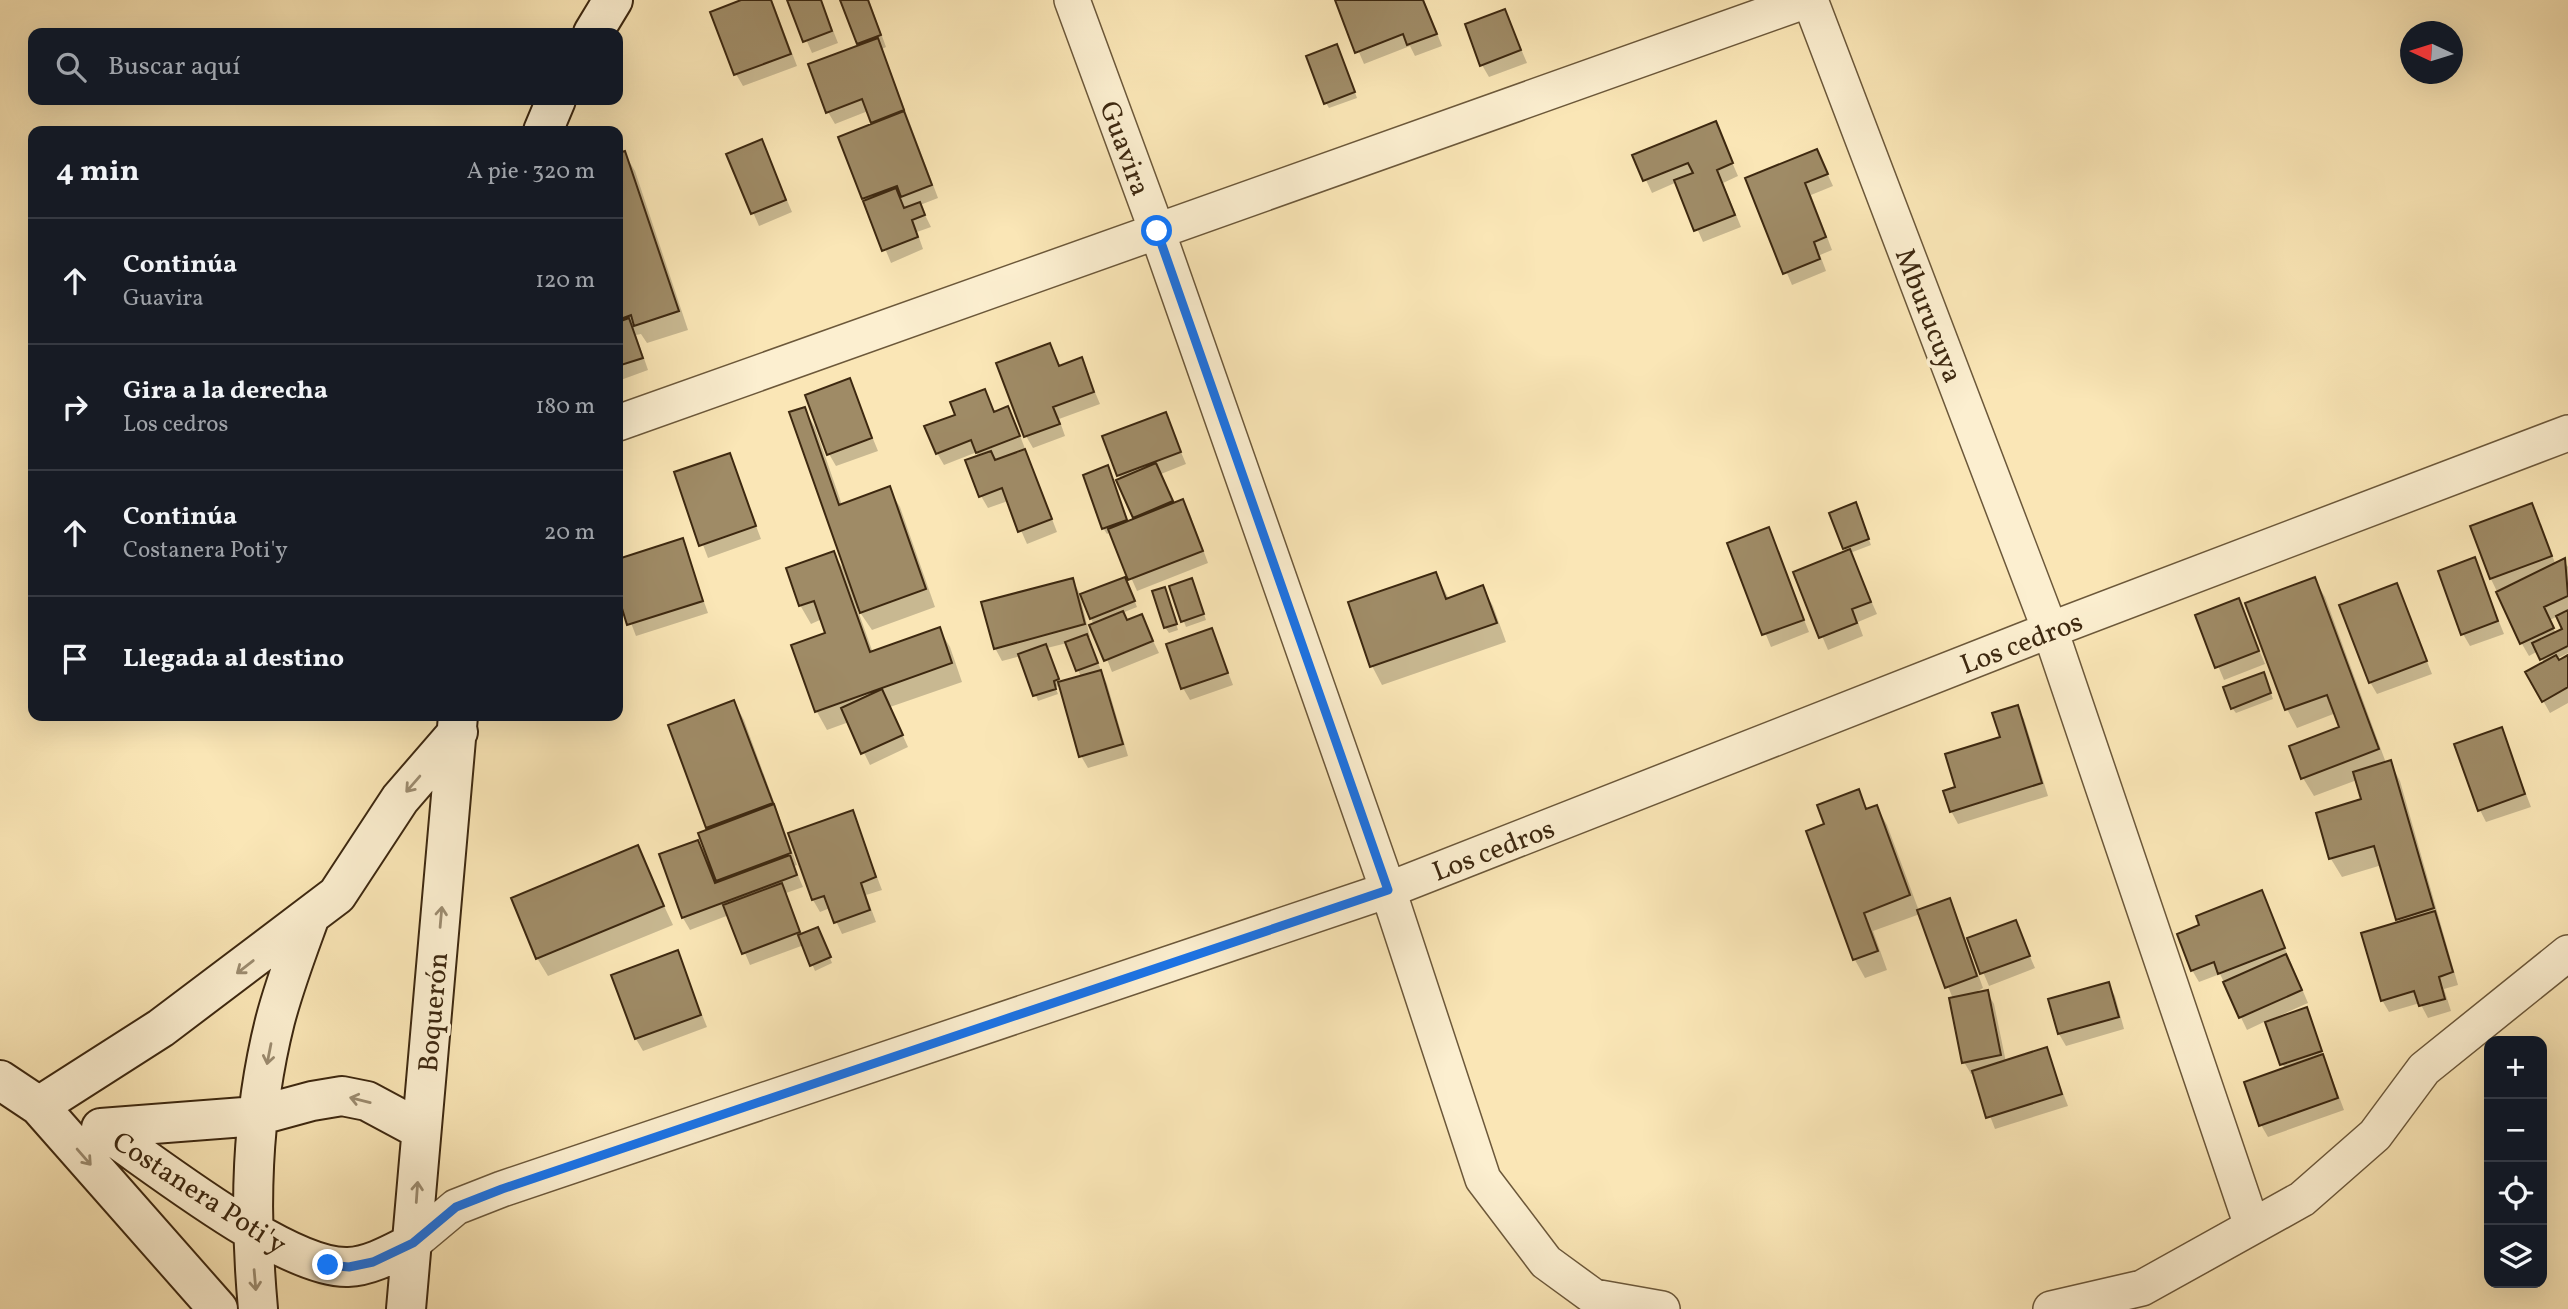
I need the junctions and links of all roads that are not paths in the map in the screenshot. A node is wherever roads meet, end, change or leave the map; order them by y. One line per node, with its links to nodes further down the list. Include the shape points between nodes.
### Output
1 (613, 0): 4 (street)
2 (1072, 0): 7 (street, Guavira)
3 (1809, 0): 7 (street); 10 (street, Mburucuya)
4 (596, 28)
5 (554, 105): 6 (street)
6 (545, 126)
7 (1157, 231): 8 (street); 12 (street, Guavira)
8 (623, 421)
9 (2568, 433): 10 (street, Los cedros)
10 (2050, 630): 12 (street, Los cedros); 20 (street, Mburucuya)
11 (458, 724): 13 (street, one-way to 13, via 400,799 337,895); 19 (street, Boquerón, one-way to 11)
12 (1388, 890): 22 (street, Los cedros, via 502,1189 456,1207); 26 (street, Guavira, via 1483,1179 1546,1262 1594,1297)
13 (309, 919): 16 (street, one-way to 16, via 161,1028); 17 (street, one-way to 17, via 275,1020)
14 (2568, 953): 20 (street, via 2424,1069 2375,1135 2302,1199)
15 (0, 1080): 16 (street)
16 (39, 1106): 18 (street); 23 (street, one-way to 23)
17 (257, 1116): 18 (street, Costanera Poti'y); 19 (street, Costanera Poti'y, one-way to 17, via 368,1101 342,1096); 21 (street)
18 (102, 1128): 21 (street, Costanera Poti'y)
19 (421, 1130): 22 (street, Boquerón, one-way to 19)
20 (2252, 1226): 27 (street, via 2142,1288)
21 (251, 1230): 22 (street, Costanera Poti'y, via 306,1260 349,1267 373,1262); 24 (street, one-way to 24)
22 (413, 1243): 25 (street, Boquerón)
23 (218, 1309)
24 (258, 1309)
25 (406, 1309)
26 (1662, 1309)
27 (2051, 1309)

